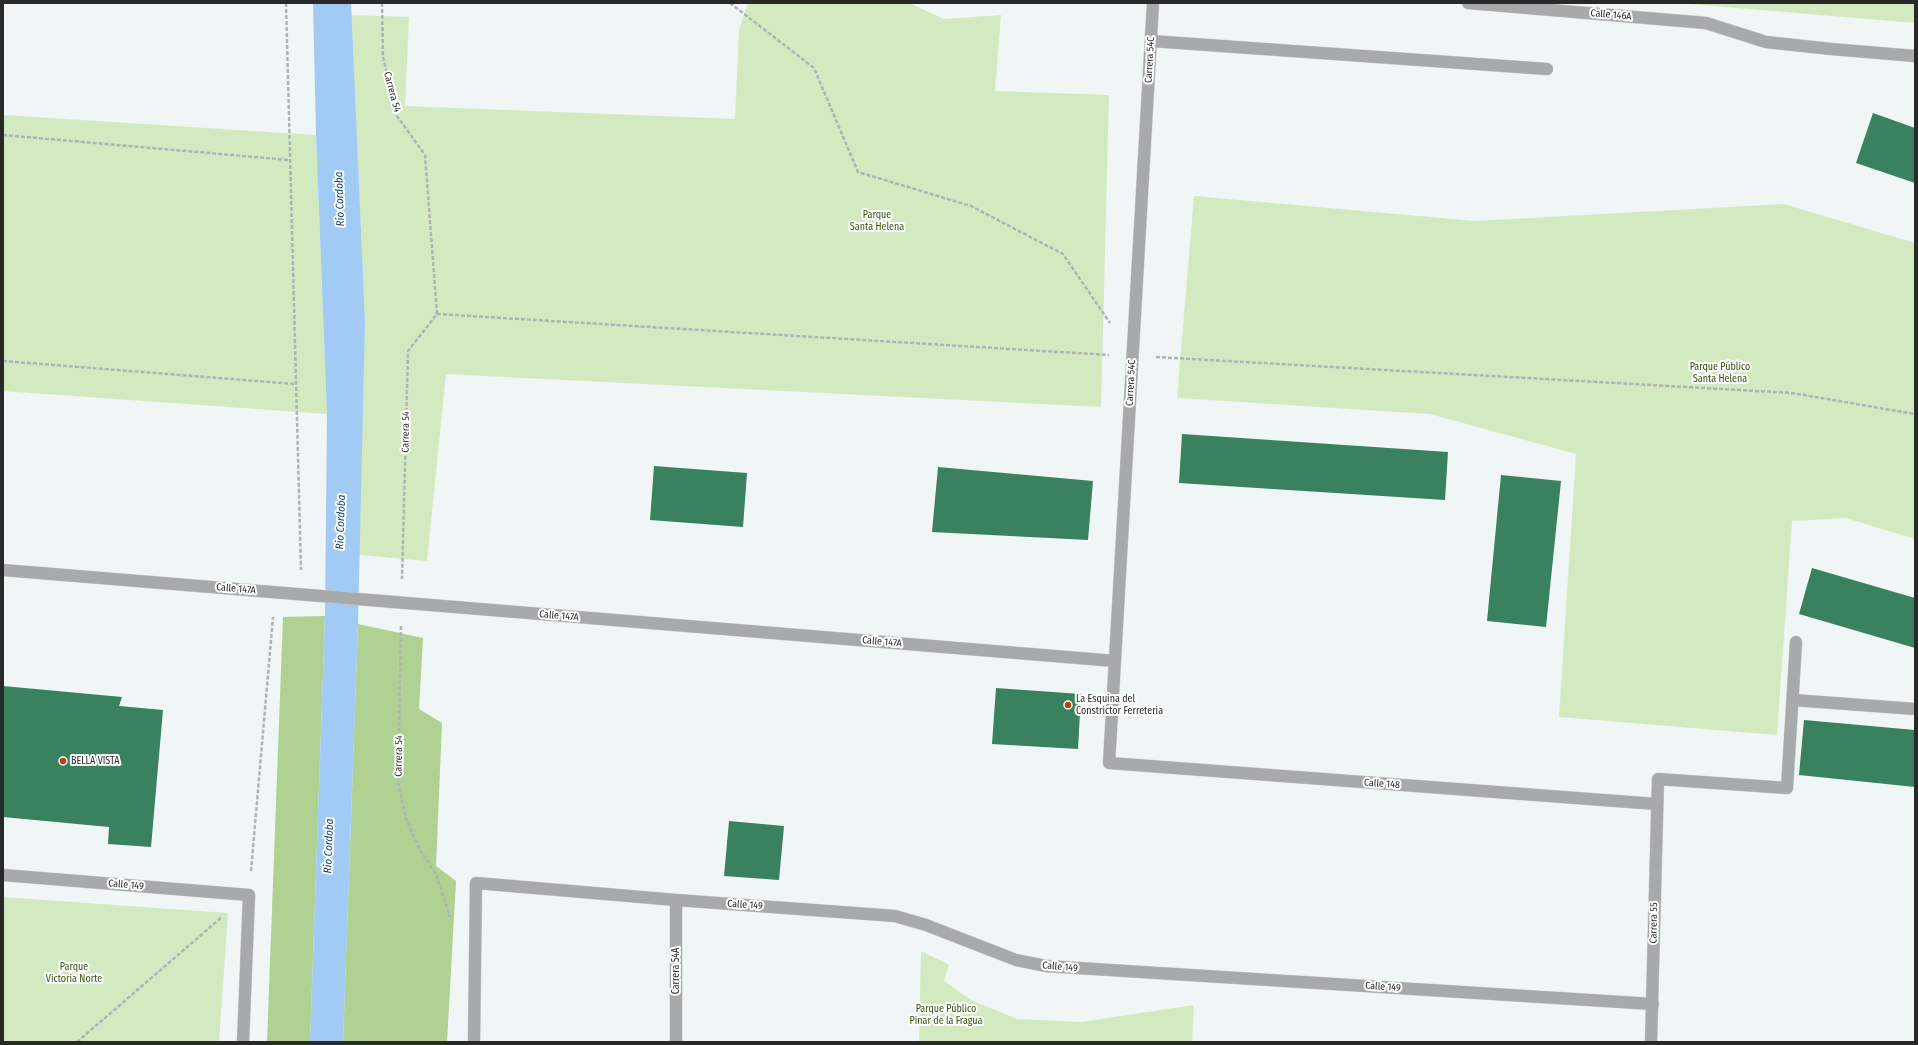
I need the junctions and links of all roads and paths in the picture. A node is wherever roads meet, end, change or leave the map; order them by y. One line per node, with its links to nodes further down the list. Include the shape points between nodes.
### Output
1 (286, 3): 10 (path)
2 (382, 3): 11 (path, Carrera 54, via 383,57 397,116 425,155)
3 (730, 3): 12 (path, via 814,68 858,172 971,206 1063,254)
4 (1153, 3): 6 (street, Carrera 54C)
5 (1468, 3): 7 (street, Calle 146A, via 1706,23 1766,42)
6 (1151, 41): 8 (street); 13 (street, Carrera 54C)
7 (1915, 56)
8 (1547, 69)
9 (3, 136): 10 (path)
10 (289, 160): 15 (path)
11 (437, 314): 13 (path); 20 (path, Carrera 54, via 408,351)
12 (1111, 324)
13 (1133, 356): 16 (path, via 1792,393); 22 (street, Carrera 54C)
14 (3, 361): 15 (path)
15 (295, 384): 19 (path)
16 (1915, 414)
17 (3, 570): 18 (street, Calle 147A)
18 (275, 592): 19 (street, Calle 147A); 29 (path)
19 (302, 595): 20 (street, Calle 147A)
20 (402, 603): 22 (street, Calle 147A); 27 (path, Carrera 54, via 398,781 406,819 420,850)
21 (1796, 642): 23 (street)
22 (1115, 662): 25 (street, Carrera 54C)
23 (1793, 700): 24 (street); 26 (street, Carrera 55, via 1787,788 1658,779)
24 (1915, 709)
25 (1109, 763): 26 (street, Calle 148)
26 (1656, 804): 31 (street, Carrera 55)
27 (436, 874)
28 (3, 875): 29 (street, Calle 149)
29 (249, 895): 32 (path); 33 (street)
30 (676, 900): 31 (street, Calle 149, via 895,916 926,925 1016,960 1046,966); 34 (street, Calle 149, via 476,883); 35 (street, Carrera 54A)
31 (1653, 1004): 36 (street, Carrera 55)
32 (77, 1042)
33 (243, 1042)
34 (474, 1042)
35 (676, 1042)
36 (1651, 1042)

